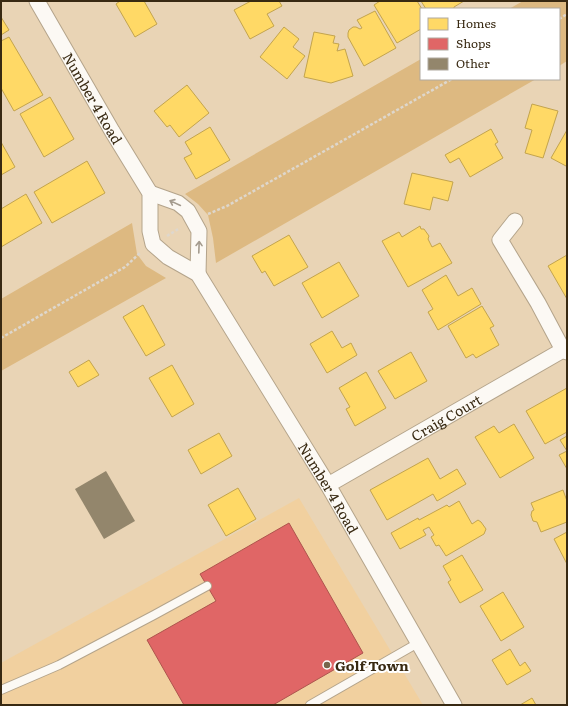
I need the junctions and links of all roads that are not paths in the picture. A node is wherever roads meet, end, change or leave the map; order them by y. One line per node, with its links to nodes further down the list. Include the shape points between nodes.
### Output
1 (37, 1): 2 (street, Number 4 Road)
2 (150, 194): 4 (street, Number 4 Road, via 150,231 153,244 168,257); 4 (street, one-way to 2, via 199,232 188,211 178,203)
3 (515, 221): 5 (street, Craig Court, via 500,240)
4 (198, 274): 6 (street, Number 4 Road)
5 (565, 351): 6 (street, Craig Court)
6 (328, 485): 8 (street, Number 4 Road)
7 (207, 586): 9 (lane, via 59,665)
8 (418, 643): 10 (lane); 11 (street, Number 4 Road)
9 (1, 690)
10 (310, 705)
11 (454, 705)

